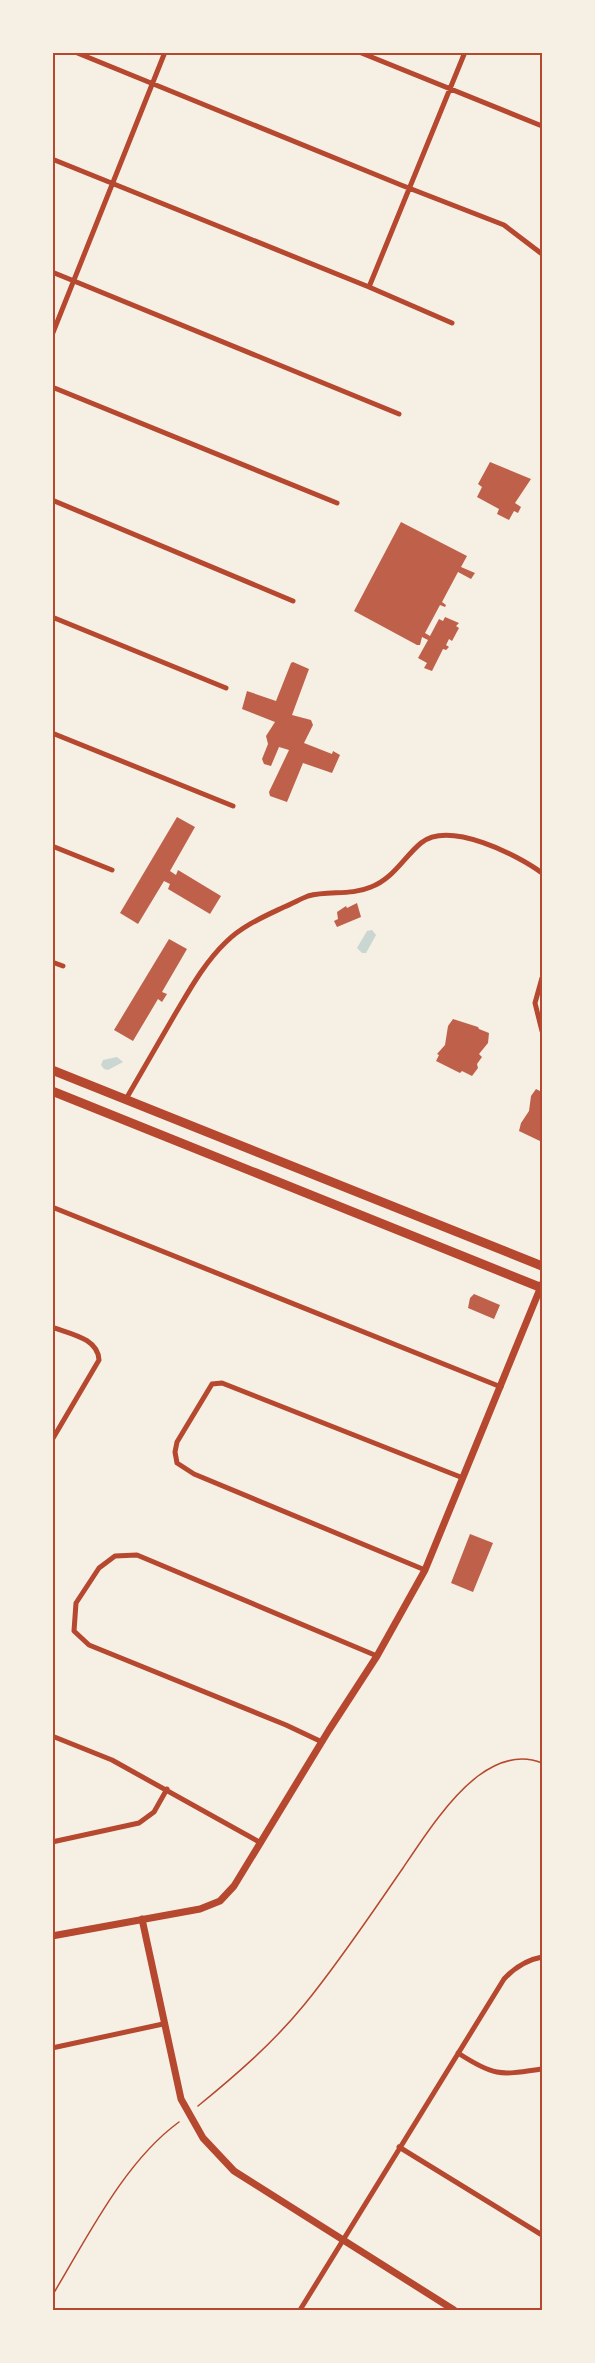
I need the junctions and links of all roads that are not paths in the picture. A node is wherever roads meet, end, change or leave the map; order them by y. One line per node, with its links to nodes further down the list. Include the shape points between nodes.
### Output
1 (75, 52): 5 (street)
2 (165, 52): 5 (street)
3 (359, 52): 6 (street)
4 (465, 52): 6 (street)
5 (152, 84): 9 (street); 10 (street)
6 (449, 88): 7 (street); 10 (street)
7 (543, 126)
8 (52, 159): 9 (street)
9 (113, 184): 13 (street); 14 (street)
10 (408, 188): 11 (street, via 504,225); 14 (street)
11 (543, 254)
12 (52, 272): 13 (street)
13 (75, 281): 16 (street); 18 (street)
14 (369, 287): 15 (street)
15 (452, 323)
16 (52, 335)
17 (52, 387): 20 (street)
18 (399, 414)
19 (52, 501): 21 (street)
20 (337, 503)
21 (293, 601)
22 (52, 617): 23 (street)
23 (226, 688)
24 (52, 732): 25 (street)
25 (233, 806)
26 (52, 846): 27 (street)
27 (112, 870)
28 (543, 873): 35 (street, via 480,841 441,835 424,840 393,873 373,887 351,894 309,896 261,918 241,929 210,960)
29 (52, 962): 30 (street)
30 (63, 966)
31 (543, 978): 32 (street, via 535,1003)
32 (543, 1031)
33 (52, 1070): 35 (main road)
34 (52, 1091): 38 (main road)
35 (126, 1099): 37 (main road)
36 (52, 1207): 40 (street)
37 (543, 1266)
38 (542, 1286): 40 (street)
39 (52, 1327): 41 (street, via 84,1339 99,1353 94,1371)
40 (501, 1387): 42 (street)
41 (52, 1440)
42 (463, 1478): 43 (street); 43 (street, via 222,1383 212,1384 179,1439 177,1463 194,1474)
43 (425, 1570): 44 (street)
44 (377, 1656): 46 (street); 46 (street, via 137,1555 116,1556 99,1568 76,1604 74,1630 89,1644)
45 (52, 1736): 47 (street, via 112,1760)
46 (322, 1742): 49 (street)
47 (167, 1789): 48 (street, via 154,1812 139,1823); 49 (street)
48 (52, 1842)
49 (261, 1843): 50 (street, via 220,1901 200,1909)
50 (142, 1919): 51 (street); 53 (street)
51 (52, 1936)
52 (543, 1957): 55 (street, via 514,1967 504,1978)
53 (163, 2024): 54 (street); 59 (street, via 181,2099 203,2138 234,2171)
54 (52, 2048)
55 (458, 2053): 56 (street, via 493,2073); 57 (street)
56 (543, 2068)
57 (399, 2147): 58 (street); 59 (street)
58 (543, 2235)
59 (342, 2241): 60 (street); 61 (street)
60 (300, 2310)
61 (454, 2310)

